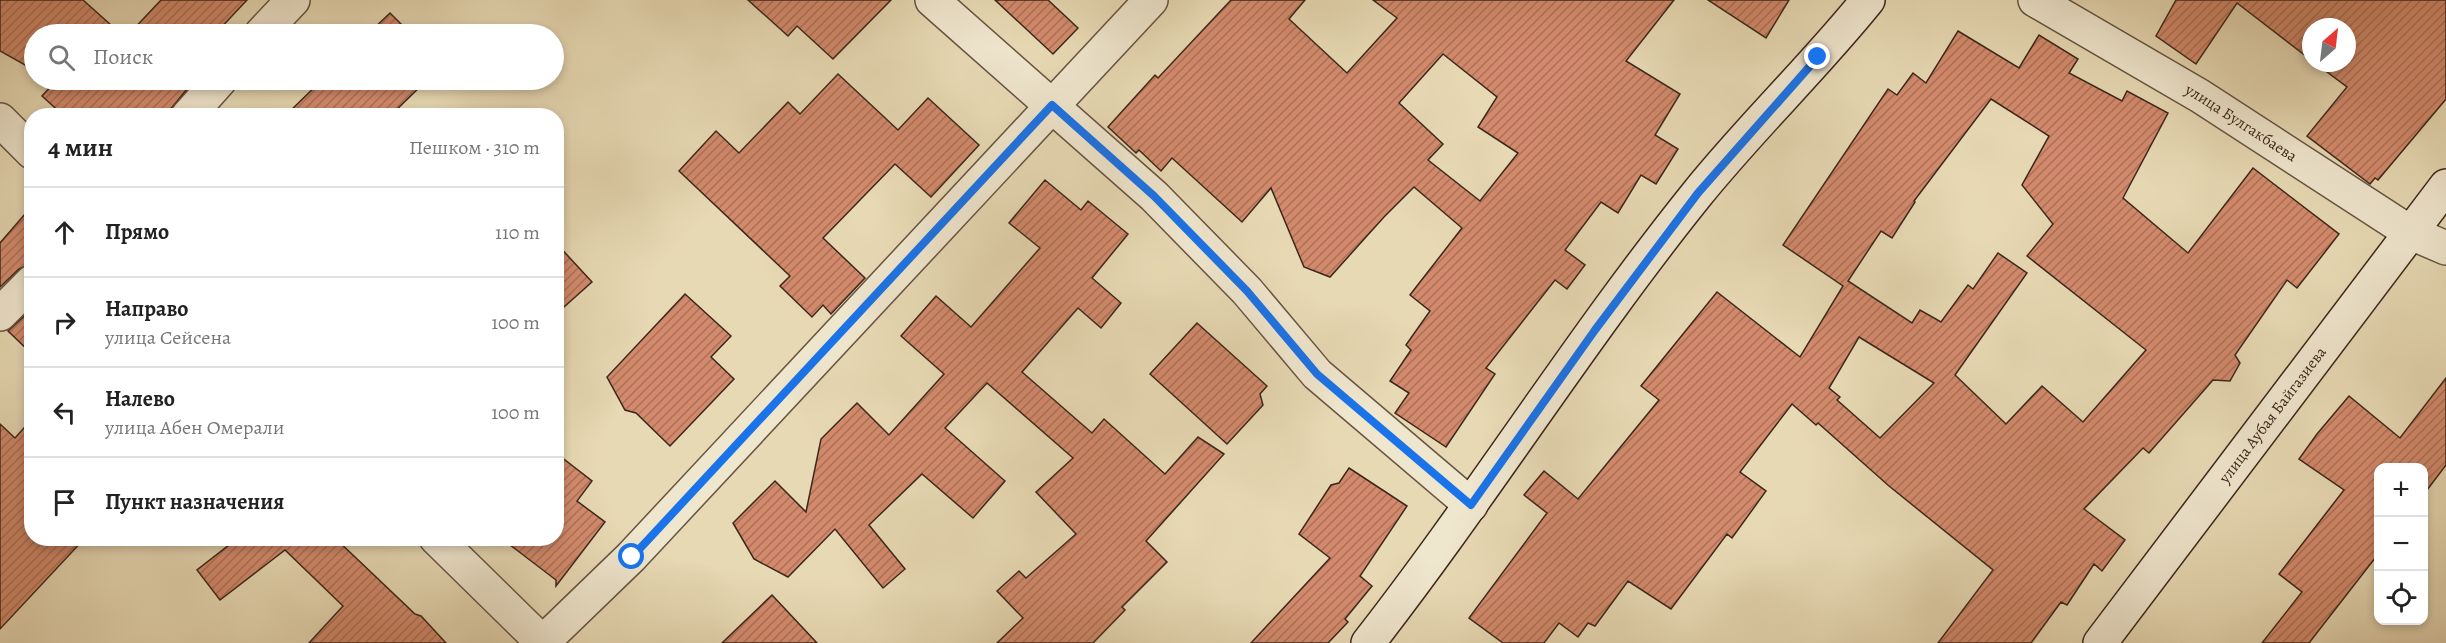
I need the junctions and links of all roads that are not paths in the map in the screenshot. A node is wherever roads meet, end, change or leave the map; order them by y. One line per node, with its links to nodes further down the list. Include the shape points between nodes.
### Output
1 (293, 0): 6 (street)
2 (932, 0): 8 (street)
3 (1151, 0): 8 (street)
4 (1868, 0): 17 (street, via 1698,193)
5 (2035, 0): 13 (street, улица Булгакбаева, via 2200,96)
6 (270, 24)
7 (211, 90): 9 (street)
8 (1052, 105): 17 (street, via 1154,196 1247,291 1317,374); 19 (street, via 632,557)
9 (195, 108)
10 (0, 120): 11 (street)
11 (24, 144)
12 (2446, 186): 13 (street, улица Аубая Байгазиева)
13 (2411, 233): 14 (street, улица Булгакбаева); 21 (street, улица Аубая Байгазиева)
14 (2446, 248)
15 (24, 290): 16 (street)
16 (0, 314)
17 (1471, 505): 20 (street)
18 (444, 546): 19 (street)
19 (543, 643)
20 (1368, 643)
21 (2100, 643)

